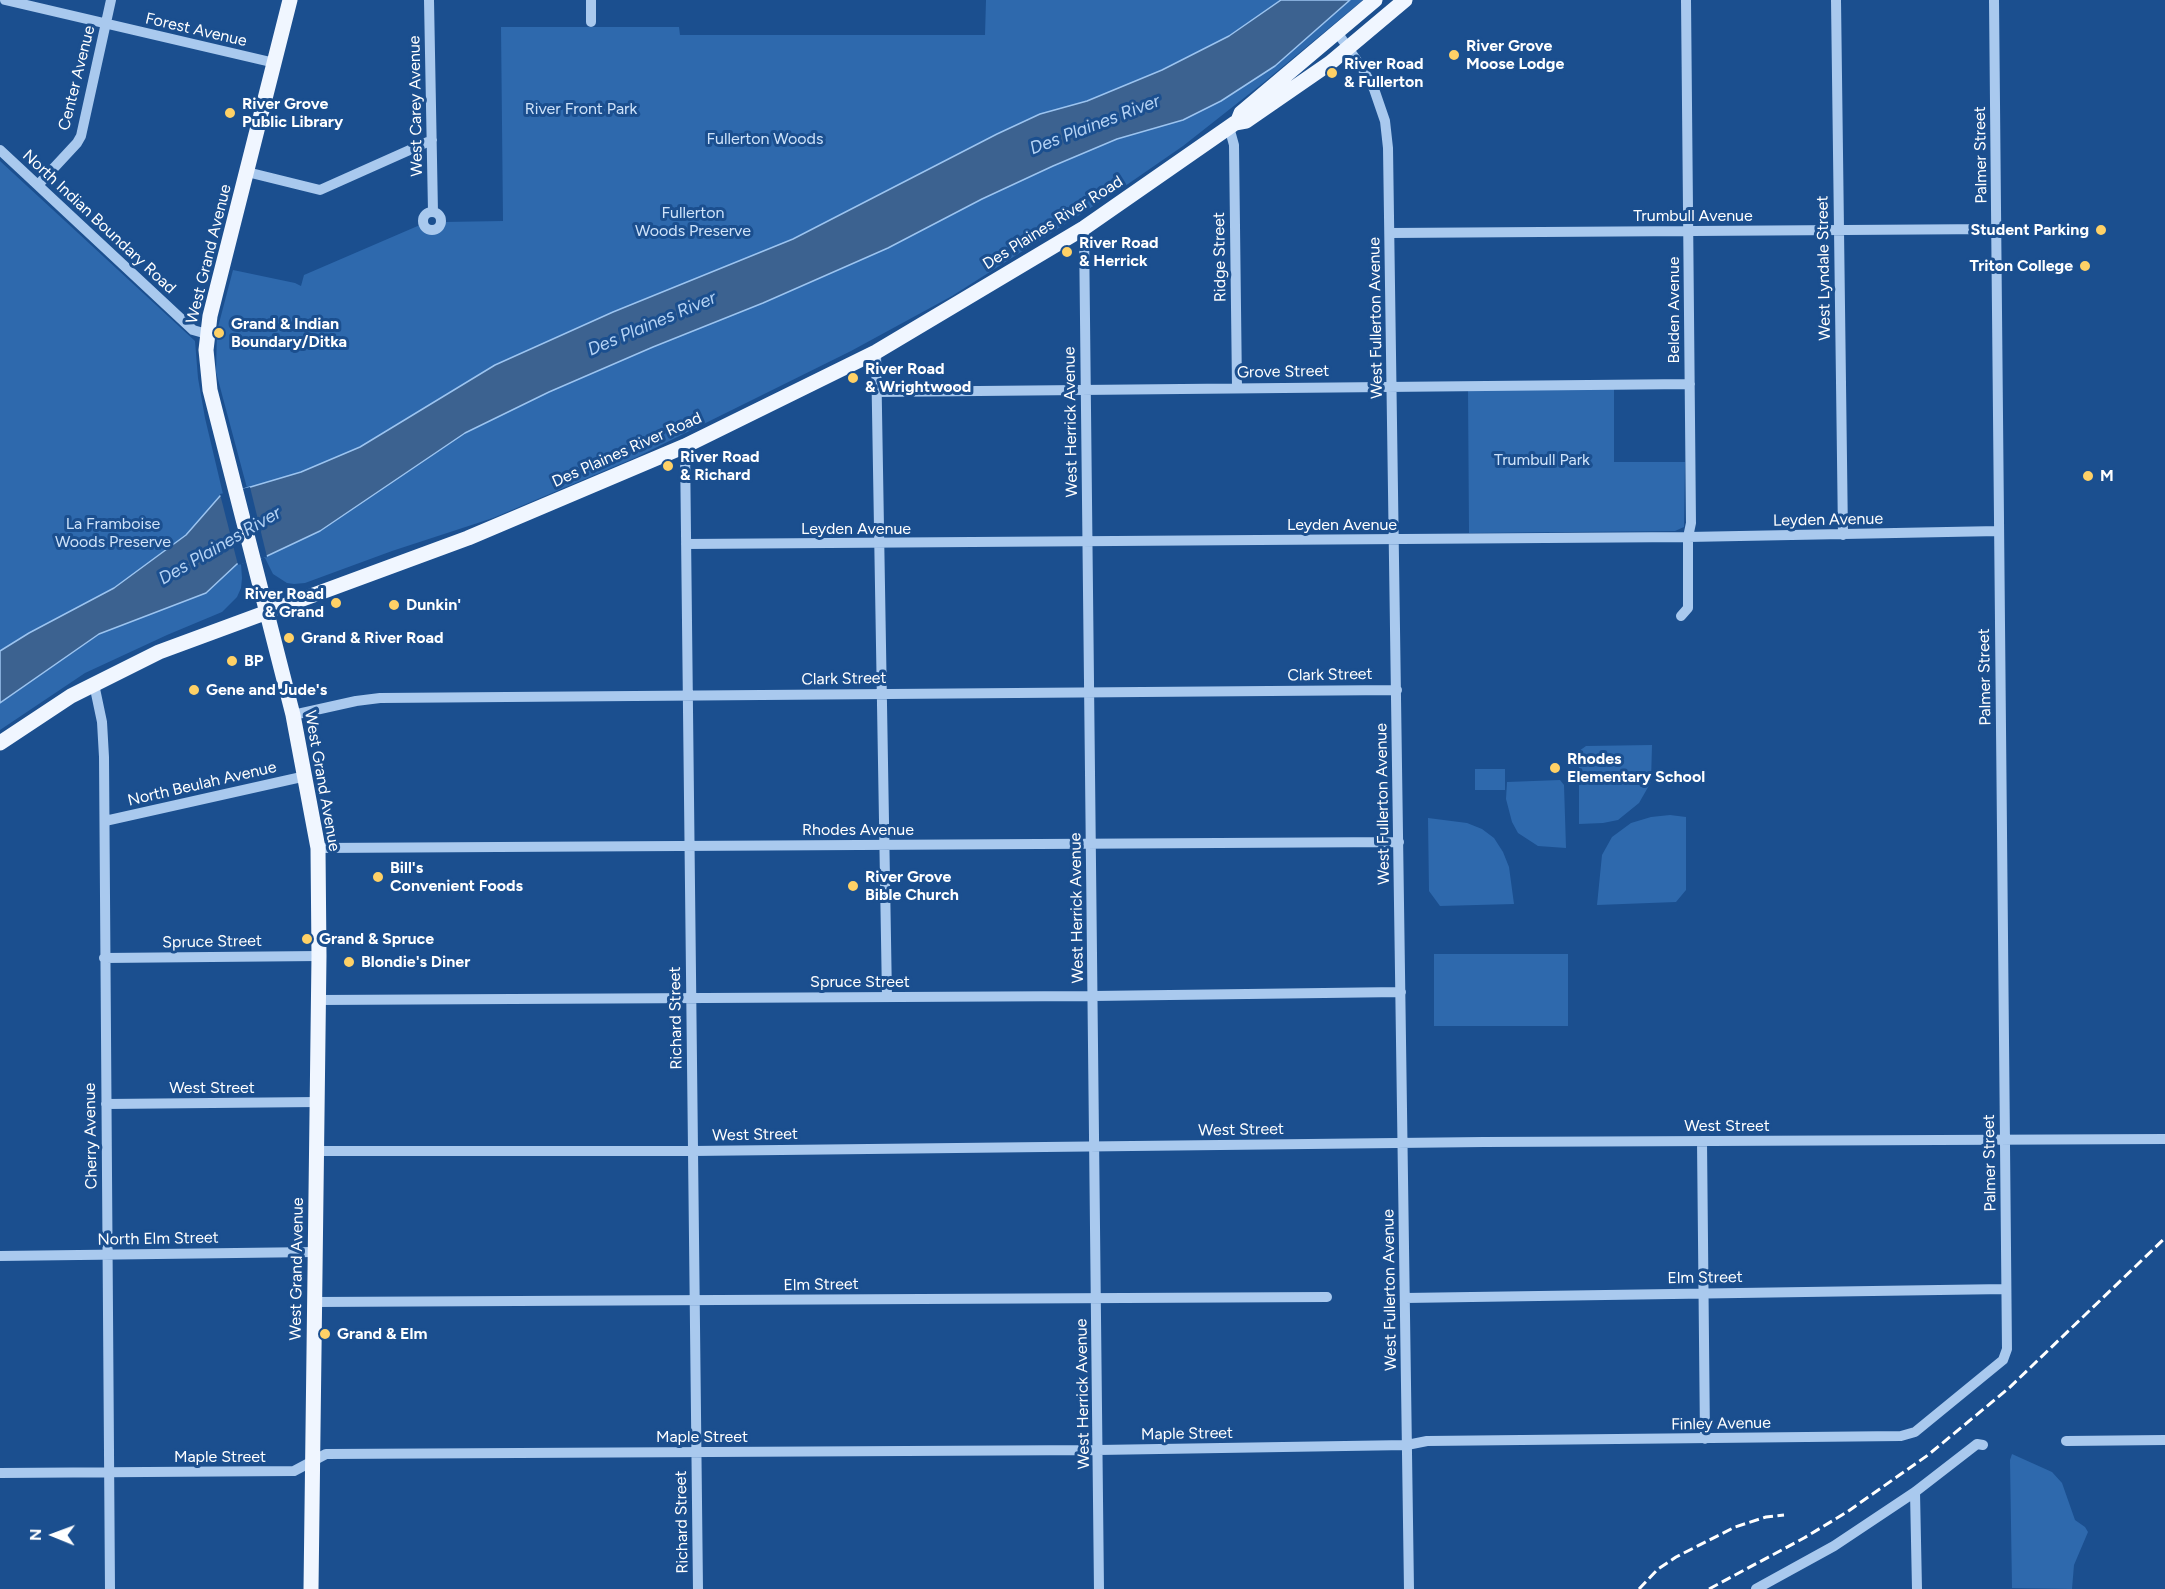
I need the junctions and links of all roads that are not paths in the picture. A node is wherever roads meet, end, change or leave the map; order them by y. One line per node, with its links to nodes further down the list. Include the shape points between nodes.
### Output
1 (5, 0): 12 (street, Forest Avenue)
2 (111, 0): 12 (street, Center Avenue)
3 (290, 0): 15 (main road, West Grand Avenue)
4 (429, 0): 17 (street, West Carey Avenue)
5 (591, 0): 11 (street)
6 (1375, 0): 13 (main road, Des Plaines River Road)
7 (1405, 0): 14 (main road, Des Plaines River Road)
8 (1686, 0): 25 (street, Belden Avenue)
9 (1836, 0): 24 (street, West Lyndale Street)
10 (1994, 0): 23 (street, Palmer Street)
11 (591, 22)
12 (106, 25): 15 (street, Forest Avenue); 20 (street, Center Avenue, via 81,136)
13 (1338, 32): 14 (street, West Fullerton Avenue); 16 (main road, Des Plaines River Road, via 1241,113)
14 (1348, 48): 16 (main road, Des Plaines River Road, via 1246,121); 26 (street, West Fullerton Avenue, via 1374,89 1385,121)
15 (275, 63): 19 (main road, West Grand Avenue)
16 (1232, 125): 22 (main road, Des Plaines River Road); 31 (street, Ridge Street)
17 (432, 140): 19 (street, via 320,190); 21 (street, West Carey Avenue)
18 (0, 150): 20 (street, North Indian Boundary Road)
19 (247, 172): 27 (main road, West Grand Avenue)
20 (38, 185): 27 (street, North Indian Boundary Road, via 193,330)
21 (432, 212)
22 (1084, 228): 28 (main road, Des Plaines River Road); 32 (street, West Herrick Avenue)
23 (1996, 229): 24 (street, Trumbull Avenue); 35 (street, Palmer Street)
24 (1839, 230): 25 (street, Trumbull Avenue); 36 (street, West Lyndale Street)
25 (1688, 231): 26 (street, Trumbull Avenue); 29 (street, Belden Avenue)
26 (1390, 233): 30 (street, West Fullerton Avenue)
27 (207, 333): 42 (main road, West Grand Avenue, via 210,390)
28 (876, 352): 33 (street); 34 (main road, Des Plaines River Road)
29 (1689, 384): 30 (street, Grove Street); 37 (street, Belden Avenue)
30 (1392, 386): 31 (street, Grove Street); 38 (street, West Fullerton Avenue)
31 (1237, 388): 32 (street, Grove Street)
32 (1086, 390): 33 (street, Grove Street); 39 (street, West Herrick Avenue)
33 (877, 392): 41 (street)
34 (685, 446): 40 (street, Richard Street); 42 (main road, Des Plaines River Road, via 468,538)
35 (1999, 531): 36 (street, Leyden Avenue); 67 (street, Palmer Street)
36 (1843, 535): 37 (street, Leyden Avenue)
37 (1688, 537): 38 (street, Leyden Avenue); 43 (street, Belden Avenue, via 1688,608)
38 (1394, 539): 39 (street, Leyden Avenue); 45 (street, West Fullerton Avenue)
39 (1088, 541): 41 (street, Leyden Avenue); 46 (street, West Herrick Avenue)
40 (686, 544): 41 (street, Leyden Avenue); 48 (street, Richard Street)
41 (880, 544): 47 (street)
42 (266, 611): 44 (main road, Des Plaines River Road, via 159,652); 49 (main road, West Grand Avenue)
43 (1681, 616)
44 (93, 684): 50 (main road, Des Plaines River Road); 52 (street, Cherry Avenue, via 104,739)
45 (1396, 690): 46 (street, Clark Street); 53 (street, West Fullerton Avenue)
46 (1089, 693): 47 (street, Clark Street); 54 (street, West Herrick Avenue)
47 (882, 694): 48 (street, Clark Street); 55 (street)
48 (688, 696): 49 (street, Clark Street, via 380,698); 56 (street, Richard Street)
49 (293, 716): 51 (main road, West Grand Avenue)
50 (0, 743)
51 (306, 776): 52 (street, North Beulah Avenue); 57 (main road, West Grand Avenue)
52 (105, 821): 59 (street, Cherry Avenue)
53 (1399, 842): 54 (street, Rhodes Avenue); 60 (street, West Fullerton Avenue)
54 (1091, 844): 55 (street, Rhodes Avenue); 61 (street, West Herrick Avenue)
55 (884, 845): 56 (street, Rhodes Avenue); 62 (street)
56 (689, 846): 57 (street, Rhodes Avenue); 63 (street, Richard Street)
57 (318, 848): 58 (main road, West Grand Avenue)
58 (319, 956): 59 (street, Spruce Street); 64 (main road, West Grand Avenue)
59 (104, 958): 66 (street, Cherry Avenue)
60 (1401, 992): 61 (street, Spruce Street); 70 (street, West Fullerton Avenue)
61 (1093, 996): 62 (street, Spruce Street); 71 (street, West Herrick Avenue)
62 (887, 997): 63 (street, Spruce Street)
63 (691, 998): 64 (street, Spruce Street); 72 (street, Richard Street)
64 (319, 999): 65 (main road, West Grand Avenue)
65 (318, 1102): 66 (street, West Street); 73 (main road, West Grand Avenue)
66 (106, 1104): 75 (street, Cherry Avenue)
67 (2004, 1139): 68 (street, West Street); 69 (street, West Street); 77 (street, Palmer Street)
68 (2165, 1139)
69 (1702, 1141): 70 (street, West Street); 78 (street)
70 (1403, 1143): 71 (street, West Street); 81 (street, West Fullerton Avenue)
71 (1095, 1146): 72 (street, West Street); 79 (street, West Herrick Avenue)
72 (693, 1150): 73 (street, West Street); 82 (street, Richard Street)
73 (317, 1151): 74 (main road, West Grand Avenue)
74 (315, 1252): 75 (street, North Elm Street); 83 (main road, West Grand Avenue)
75 (108, 1254): 76 (street, North Elm Street); 93 (street, Cherry Avenue)
76 (0, 1256)
77 (2006, 1289): 78 (street, Elm Street); 84 (street, Palmer Street)
78 (1704, 1292): 81 (street, Elm Street); 85 (street)
79 (1097, 1297): 80 (street, Elm Street); 82 (street, Elm Street); 90 (street, West Herrick Avenue)
80 (1327, 1297)
81 (1405, 1298): 88 (street, West Fullerton Avenue)
82 (694, 1301): 83 (street, Elm Street); 91 (street, Richard Street)
83 (315, 1302): 92 (main road, West Grand Avenue)
84 (2006, 1355): 85 (street, Finley Avenue, via 1911,1434)
85 (1705, 1439): 88 (street, Finley Avenue, via 1427,1441)
86 (2165, 1440): 87 (street)
87 (2066, 1441)
88 (1407, 1445): 90 (street, Maple Street); 100 (street, West Fullerton Avenue)
89 (1983, 1445): 95 (street, via 1977,1444)
90 (1098, 1450): 91 (street, Maple Street); 99 (street, West Herrick Avenue)
91 (696, 1452): 92 (street, Maple Street, via 326,1455); 98 (street, Richard Street)
92 (313, 1462): 93 (street, Maple Street, via 294,1471); 97 (main road, West Grand Avenue)
93 (109, 1472): 94 (street, Maple Street); 96 (street, Cherry Avenue)
94 (0, 1473)
95 (1915, 1492): 101 (street, via 1834,1546); 102 (street)
96 (110, 1589)
97 (311, 1589)
98 (698, 1589)
99 (1099, 1589)
100 (1409, 1589)
101 (1756, 1589)
102 (1917, 1589)

